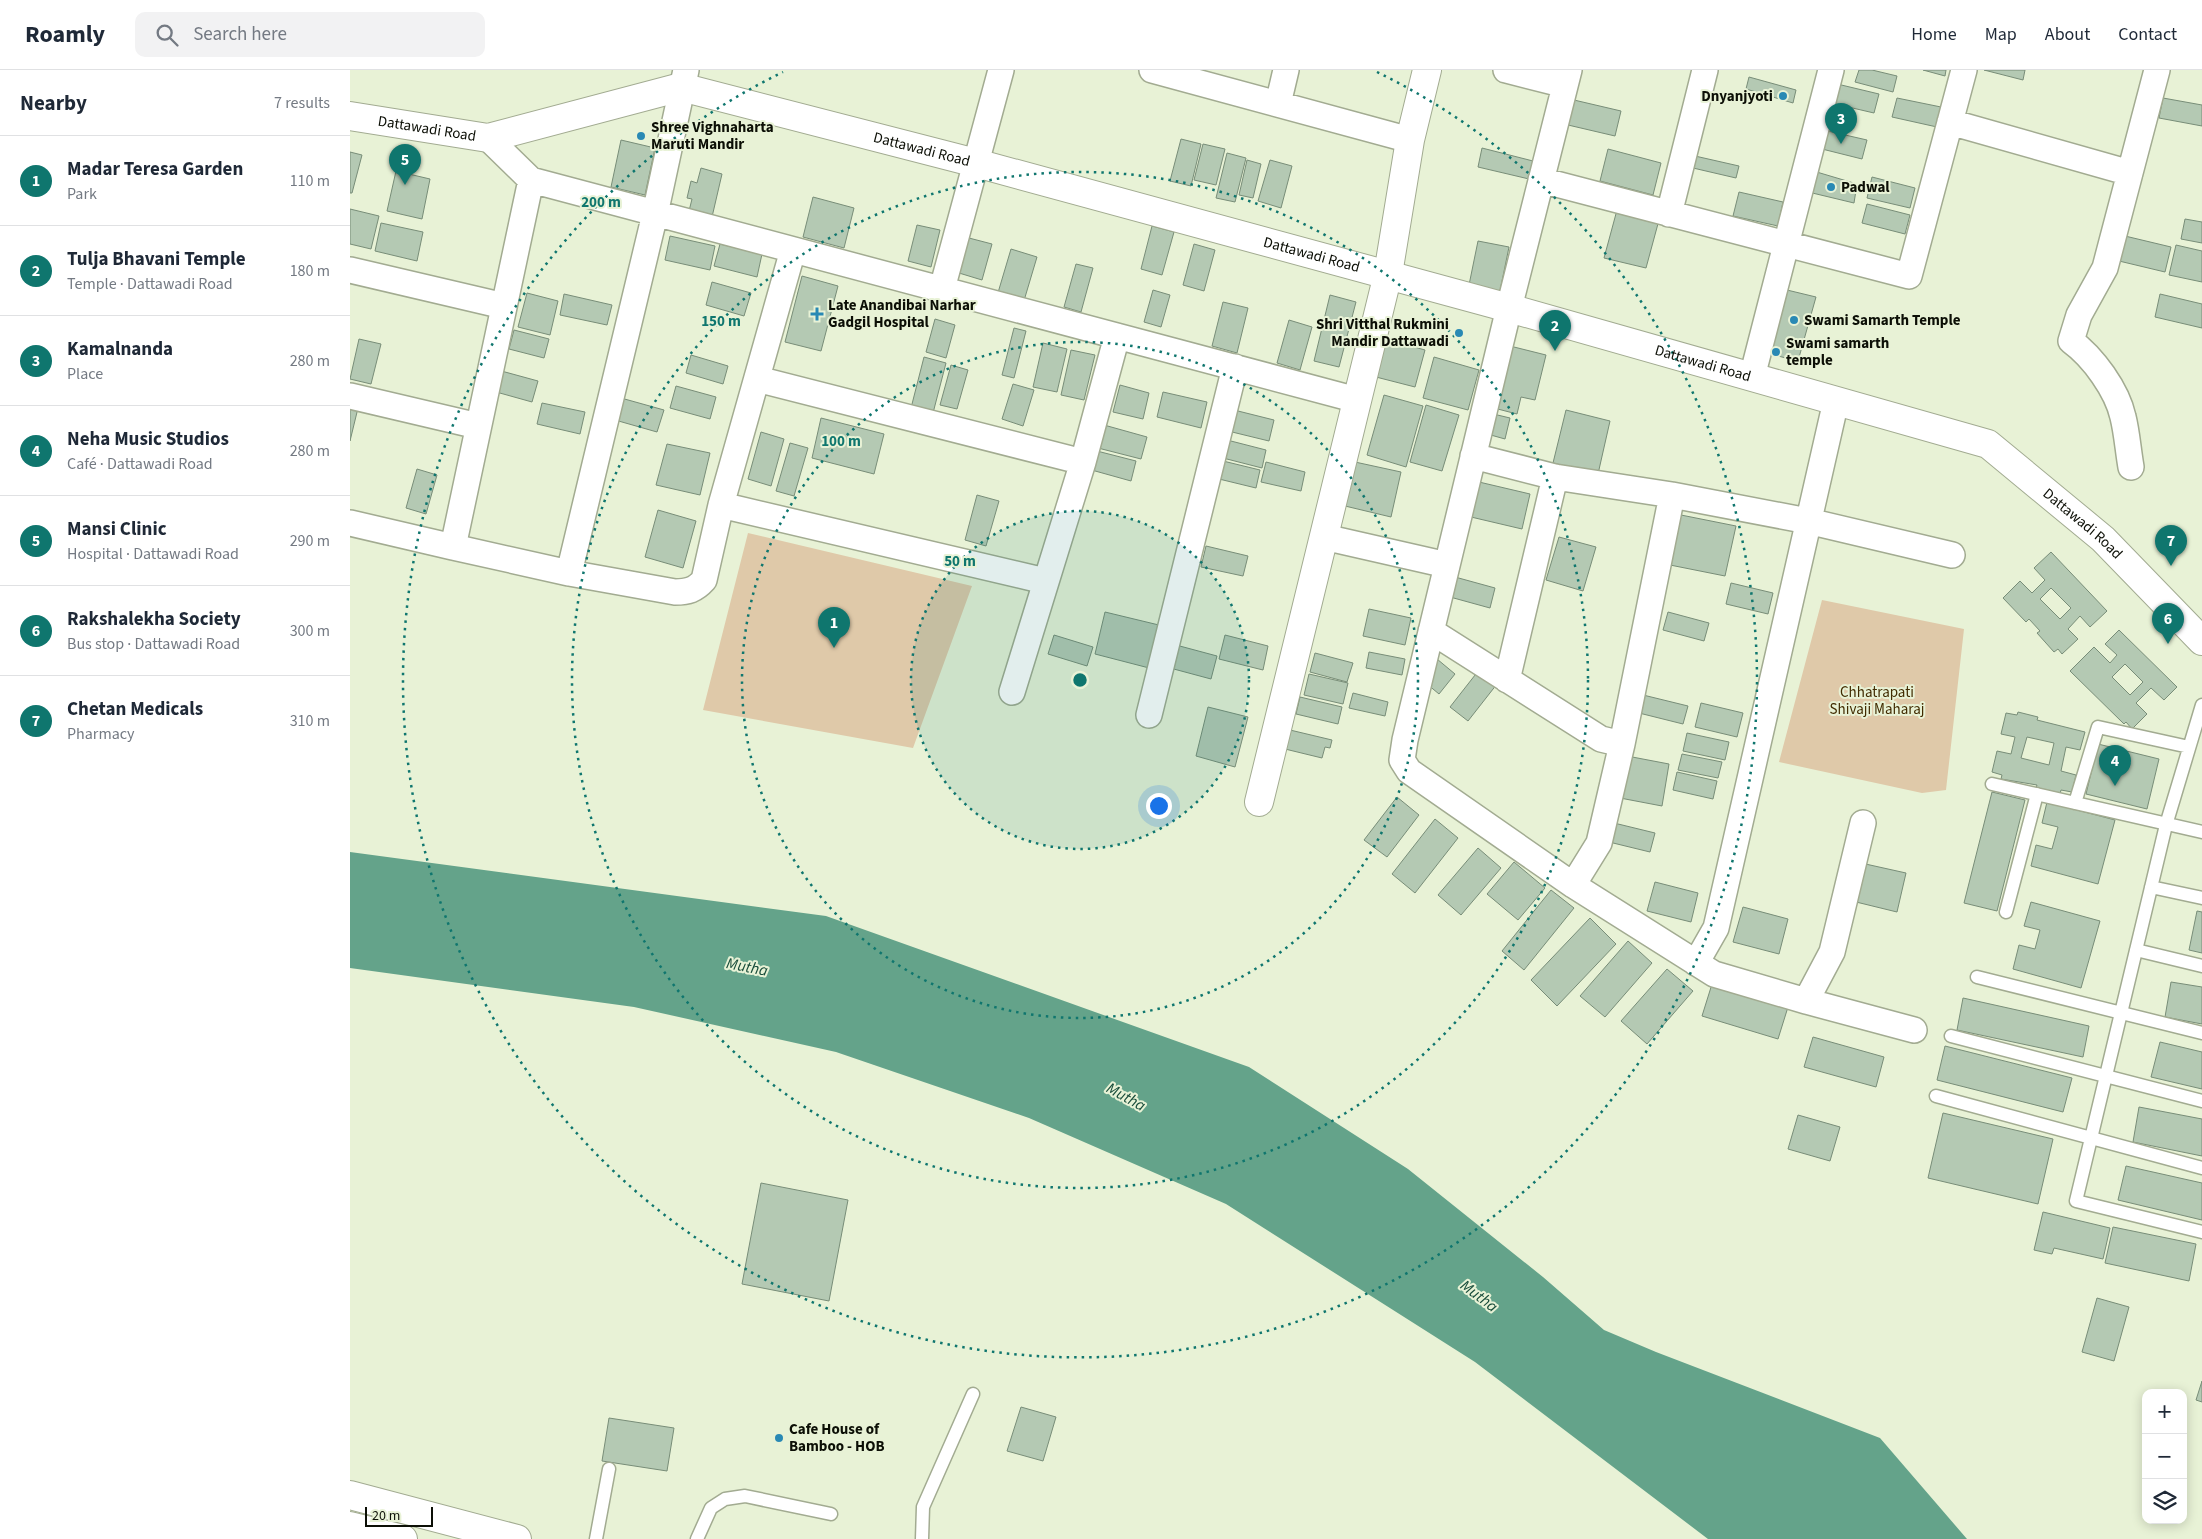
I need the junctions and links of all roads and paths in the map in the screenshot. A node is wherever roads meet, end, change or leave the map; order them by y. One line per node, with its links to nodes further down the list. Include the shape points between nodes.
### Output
1 (1001, 70): 17 (street)
2 (1153, 70): 12 (street)
3 (1286, 70): 12 (street)
4 (1427, 70): 16 (street)
5 (1506, 70): 11 (street)
6 (1705, 70): 22 (street)
7 (1831, 70): 23 (street)
8 (1964, 70): 14 (street)
9 (2157, 70): 18 (street)
10 (683, 78): 15 (street, Dattawadi Road); 17 (street, Dattawadi Road); 21 (street)
11 (1567, 78): 20 (street)
12 (1278, 104): 16 (street)
13 (350, 116): 15 (street, Dattawadi Road)
14 (1950, 122): 18 (street); 23 (street, via 1909,276)
15 (488, 138): 19 (street)
16 (1410, 140): 26 (street)
17 (976, 163): 26 (street, Dattawadi Road); 27 (street)
18 (2130, 173): 40 (street, via 2104,268 2079,316 2071,341 2102,372 2122,414)
19 (532, 180): 21 (street); 28 (street)
20 (1541, 180): 22 (street); 29 (street)
21 (655, 214): 24 (street); 50 (street)
22 (1670, 214): 23 (street)
23 (1787, 244): 32 (street)
24 (793, 250): 27 (street); 33 (street)
25 (350, 270): 28 (street)
26 (1388, 274): 29 (street, Dattawadi Road); 35 (street)
27 (942, 290): 30 (street)
28 (504, 306): 37 (street)
29 (1509, 308): 32 (street, Dattawadi Road); 38 (street)
30 (1117, 336): 31 (street); 39 (street)
31 (1235, 367): 35 (street); 57 (street)
32 (1752, 377): 36 (street, Dattawadi Road)
33 (757, 379): 39 (street); 43 (street)
34 (350, 396): 37 (street)
35 (1357, 400): 46 (street)
36 (1836, 401): 44 (street); 53 (street, Dattawadi Road, via 1988,444 2103,539)
37 (478, 426): 47 (street)
38 (1473, 456): 41 (street); 49 (street)
39 (1083, 462): 51 (street)
40 (2131, 466)
41 (1555, 477): 42 (street); 54 (street)
42 (1672, 495): 44 (street); 58 (street)
43 (721, 505): 50 (street, via 704,580 690,591 675,592); 51 (street)
44 (1808, 520): 48 (street); 72 (street, via 1716,928)
45 (350, 523): 47 (street)
46 (1324, 537): 49 (street); 62 (street)
47 (452, 547): 50 (street)
48 (1952, 555)
49 (1447, 565): 52 (street)
50 (569, 573)
51 (1045, 581): 55 (street)
52 (1431, 631): 54 (street); 67 (street, via 1402,760 1409,771)
53 (2202, 641)
54 (1507, 680): 58 (street, via 1601,739)
55 (1012, 692)
56 (2202, 705): 59 (lane)
57 (1149, 715)
58 (1622, 744): 67 (street, via 1600,843)
59 (2189, 747): 63 (lane, via 2098,726); 65 (lane)
60 (1992, 784): 61 (lane)
61 (2037, 794): 63 (lane); 70 (lane)
62 (1259, 802)
63 (2075, 803): 65 (lane)
64 (1863, 823): 75 (street, via 1832,952)
65 (2166, 825): 66 (lane); 68 (lane)
66 (2202, 832)
67 (1573, 885): 72 (street)
68 (2151, 887): 69 (lane); 71 (lane)
69 (2202, 898)
70 (2006, 912)
71 (2136, 950): 73 (lane); 76 (lane)
72 (1696, 963): 75 (street, via 1714,974)
73 (2202, 966)
74 (1977, 977): 76 (lane)
75 (1806, 1001): 77 (street)
76 (2121, 1015): 78 (lane); 80 (lane)
77 (1914, 1030)
78 (2202, 1033)
79 (1951, 1036): 80 (lane)
80 (2106, 1076): 82 (lane); 83 (lane)
81 (1936, 1096): 83 (lane)
82 (2202, 1101)
83 (2091, 1137): 84 (lane); 85 (lane, via 2076,1201)
84 (2202, 1168)
85 (2202, 1232)
86 (973, 1394): 95 (lane, via 923,1507)
87 (609, 1469): 93 (lane)
88 (350, 1497): 92 (street)
89 (831, 1514): 94 (lane, via 745,1496 725,1500 711,1508)
90 (350, 1526): 91 (street)
91 (403, 1539)
92 (517, 1539)
93 (596, 1539)
94 (697, 1539)
95 (922, 1539)

